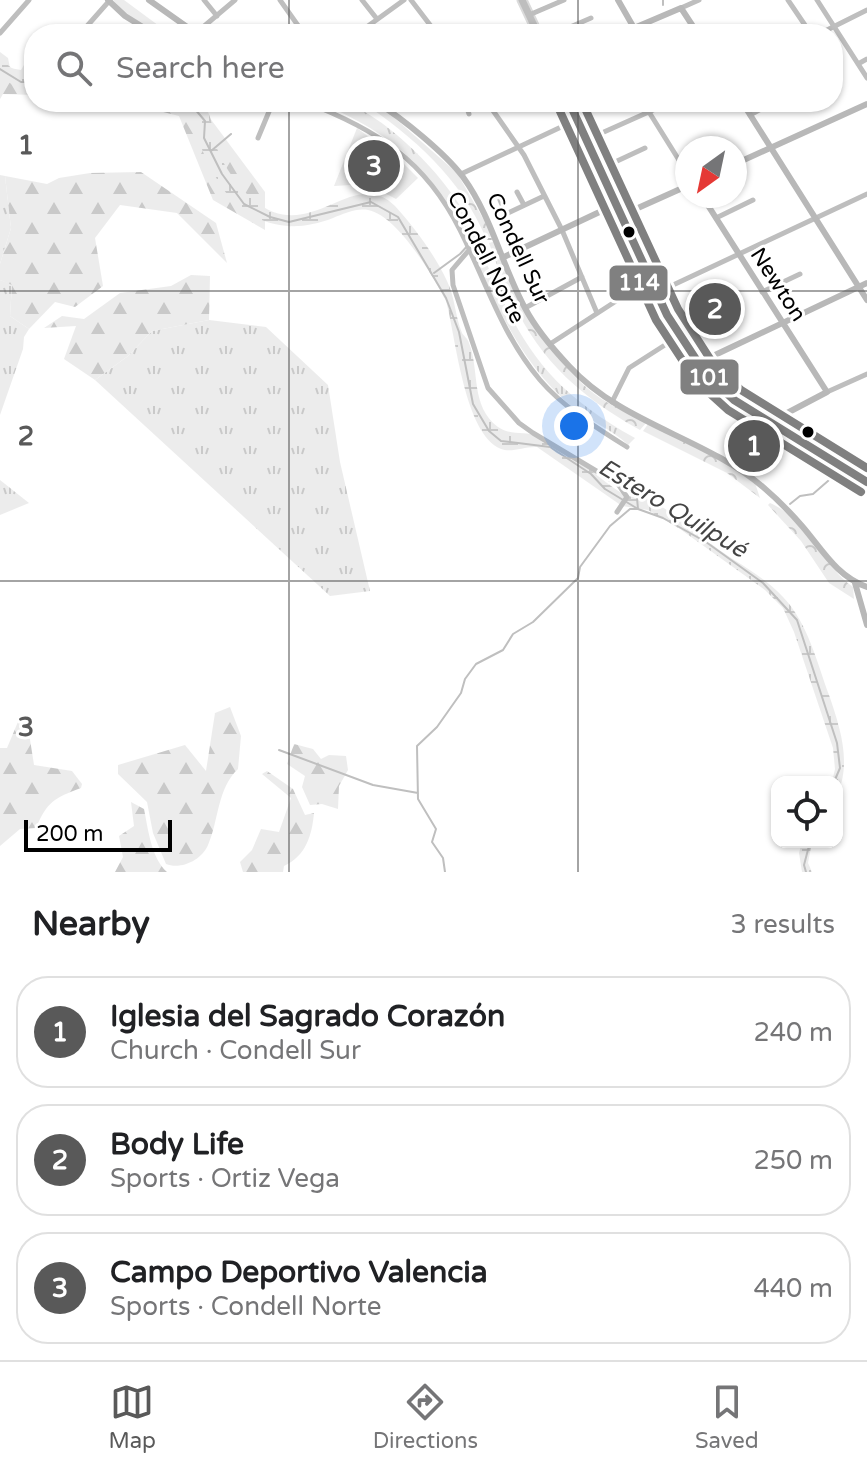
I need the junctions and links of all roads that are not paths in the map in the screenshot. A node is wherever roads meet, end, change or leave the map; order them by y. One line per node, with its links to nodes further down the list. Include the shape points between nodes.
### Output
1 (29, 0): 37 (street)
2 (109, 0): 22 (street); 23 (street)
3 (149, 0): 24 (street)
4 (204, 0): 19 (street)
5 (235, 0): 19 (street)
6 (280, 0): 26 (street)
7 (362, 0): 21 (street)
8 (404, 0): 21 (street)
9 (411, 0): 28 (street)
10 (522, 0): 18 (main road)
11 (564, 0): 18 (street)
12 (618, 0): 31 (street)
13 (699, 0): 16 (street)
14 (788, 0): 34 (street)
15 (817, 0): 35 (street)
16 (681, 8): 32 (street); 33 (street)
17 (867, 10): 36 (street)
18 (529, 15): 29 (main road)
19 (217, 16): 25 (street)
20 (591, 18): 30 (street)
21 (377, 19): 27 (street)
22 (89, 24)
23 (138, 24)
24 (183, 24)
25 (208, 24)
26 (297, 24)
27 (370, 24)
28 (429, 24)
29 (532, 24)
30 (577, 24)
31 (632, 24)
32 (643, 24)
33 (691, 24)
34 (804, 24)
35 (833, 24)
36 (841, 24)
37 (0, 33)
38 (843, 40): 40 (street)
39 (867, 59): 40 (street)
40 (858, 64): 41 (street)
41 (867, 78)
42 (867, 104): 57 (street)
43 (269, 112): 53 (street)
44 (329, 112): 74 (street, Condell Norte, via 362,126 405,156 443,201)
45 (390, 112): 61 (street, Condell Sur)
46 (494, 112): 55 (street)
47 (573, 112): 52 (main road)
48 (649, 112): 54 (street); 58 (street)
49 (748, 112): 51 (street)
50 (756, 112): 51 (street)
51 (750, 115): 57 (street)
52 (576, 120): 54 (main road); 55 (street)
53 (258, 138)
54 (586, 140): 60 (main road)
55 (518, 146): 61 (street); 65 (street)
56 (645, 148): 60 (street)
57 (770, 148): 59 (street); 72 (street)
58 (675, 154)
59 (747, 159)
60 (600, 169): 70 (main road)
61 (461, 174): 76 (street, Condell Sur)
62 (675, 191): 70 (street, via 629,212)
63 (517, 192): 68 (street)
64 (867, 194): 72 (street)
65 (544, 196): 68 (street); 73 (street)
66 (500, 200): 68 (street, via 506,214)
67 (753, 200): 71 (street)
68 (524, 205)
69 (710, 208): 71 (street, Newton)
70 (618, 210): 73 (street, via 608,208); 79 (main road)
71 (716, 218): 75 (street, Newton)
72 (815, 218): 75 (street); 81 (street)
73 (562, 230): 76 (street); 78 (street)
74 (469, 250): 95 (street, Condell Norte, via 504,329 541,381); 99 (street, via 452,270 453,285 488,388 519,423 618,484 627,497)
75 (738, 253): 82 (street, Newton); 83 (street)
76 (504, 257): 85 (street, Condell Sur)
77 (800, 274): 82 (street)
78 (582, 277): 85 (street); 86 (street)
79 (650, 278): 83 (main road); 86 (street)
80 (867, 283): 81 (street)
81 (858, 287): 84 (street); 87 (street)
82 (762, 292): 87 (street, Newton)
83 (656, 293): 88 (main road)
84 (867, 300)
85 (525, 308): 89 (street, Condell Sur)
86 (597, 313): 89 (street)
87 (783, 323): 90 (street); 92 (street, Newton)
88 (679, 336): 90 (main road); 93 (street, via 629,368)
89 (550, 344): 93 (street, Condell Sur, via 582,380)
90 (698, 363): 94 (main road, via 726,394)
91 (867, 374): 92 (street)
92 (827, 392): 94 (street)
93 (612, 402): 100 (street, Condell Sur, via 742,470 789,511)
94 (770, 422): 97 (main road)
95 (627, 447)
96 (867, 468): 97 (street)
97 (854, 474): 98 (main road)
98 (867, 482)
99 (617, 512)
100 (854, 582): 101 (street, Condell Sur); 102 (street)
101 (867, 588): 102 (street, Condell Sur)
102 (858, 596): 103 (street)
103 (867, 625)

